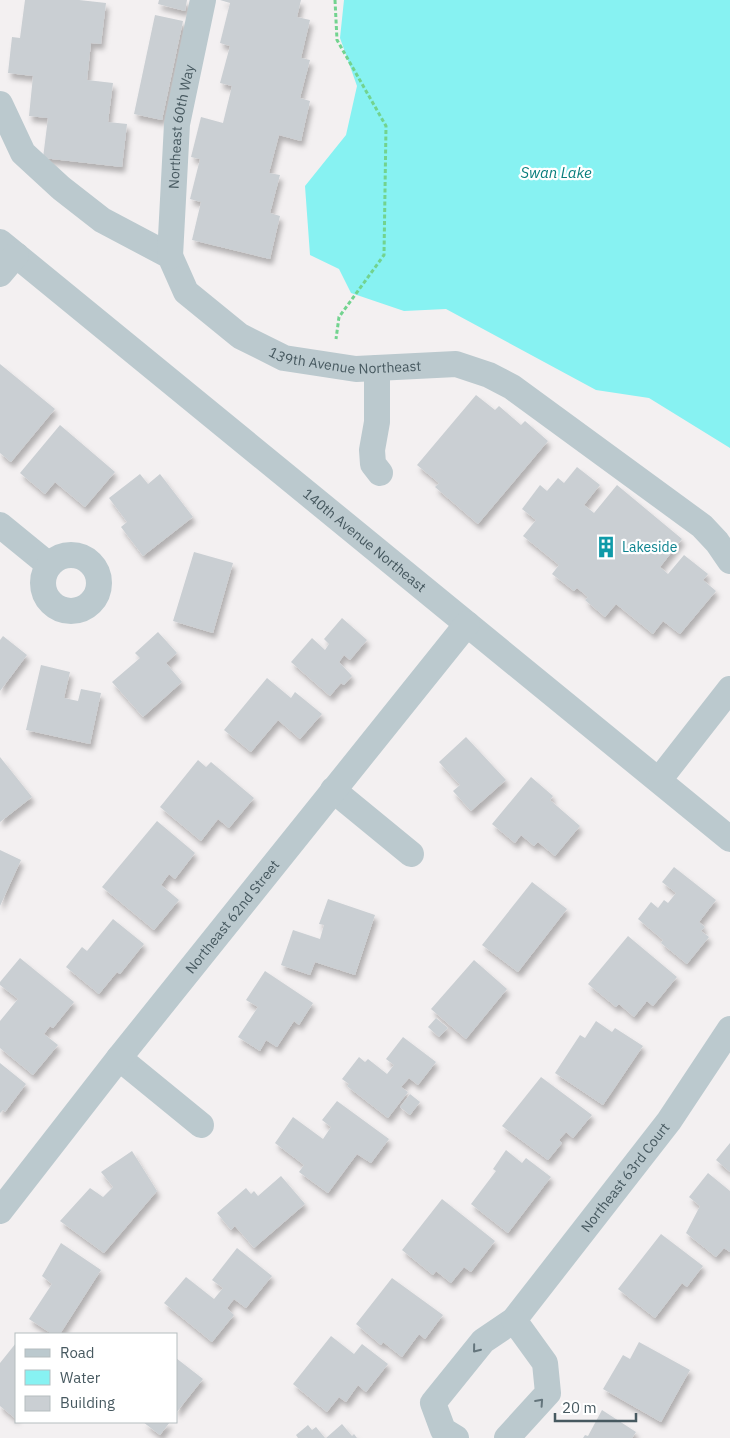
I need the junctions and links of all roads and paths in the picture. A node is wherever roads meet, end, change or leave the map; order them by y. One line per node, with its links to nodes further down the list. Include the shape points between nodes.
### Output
1 (203, 0): 4 (street, Northeast 60th Way, via 178,124)
2 (335, 0): 6 (path, via 338,40 386,126 384,255)
3 (0, 104): 4 (street, via 23,153 61,188 102,220)
4 (170, 256): 7 (street, 139th Avenue Northeast, via 186,292 240,336 284,358 356,369)
5 (5, 257): 12 (street, 140th Avenue Northeast)
6 (339, 316)
7 (377, 368): 8 (street, via 378,414 372,450 374,464); 10 (street, 139th Avenue Northeast, via 456,364 504,383 702,526)
8 (380, 473)
9 (0, 524): 11 (street)
10 (730, 561)
11 (49, 565)
12 (468, 624): 14 (street, 140th Avenue Northeast); 15 (street, Northeast 62nd Street)
13 (730, 690): 14 (street)
14 (659, 780): 16 (street, 140th Avenue Northeast)
15 (333, 790): 17 (street); 19 (street, Northeast 62nd Street)
16 (730, 839)
17 (411, 854)
18 (730, 1029): 22 (street, Northeast 63rd Court, via 669,1122)
19 (119, 1058): 20 (street); 21 (street, Northeast 62nd Street)
20 (201, 1125)
21 (0, 1211)
22 (514, 1320): 23 (street, Northeast 63rd Court, one-way to 23, via 483,1341 433,1403 443,1430); 24 (street, one-way to 22, via 548,1393 545,1363)
23 (456, 1438)
24 (507, 1438)

